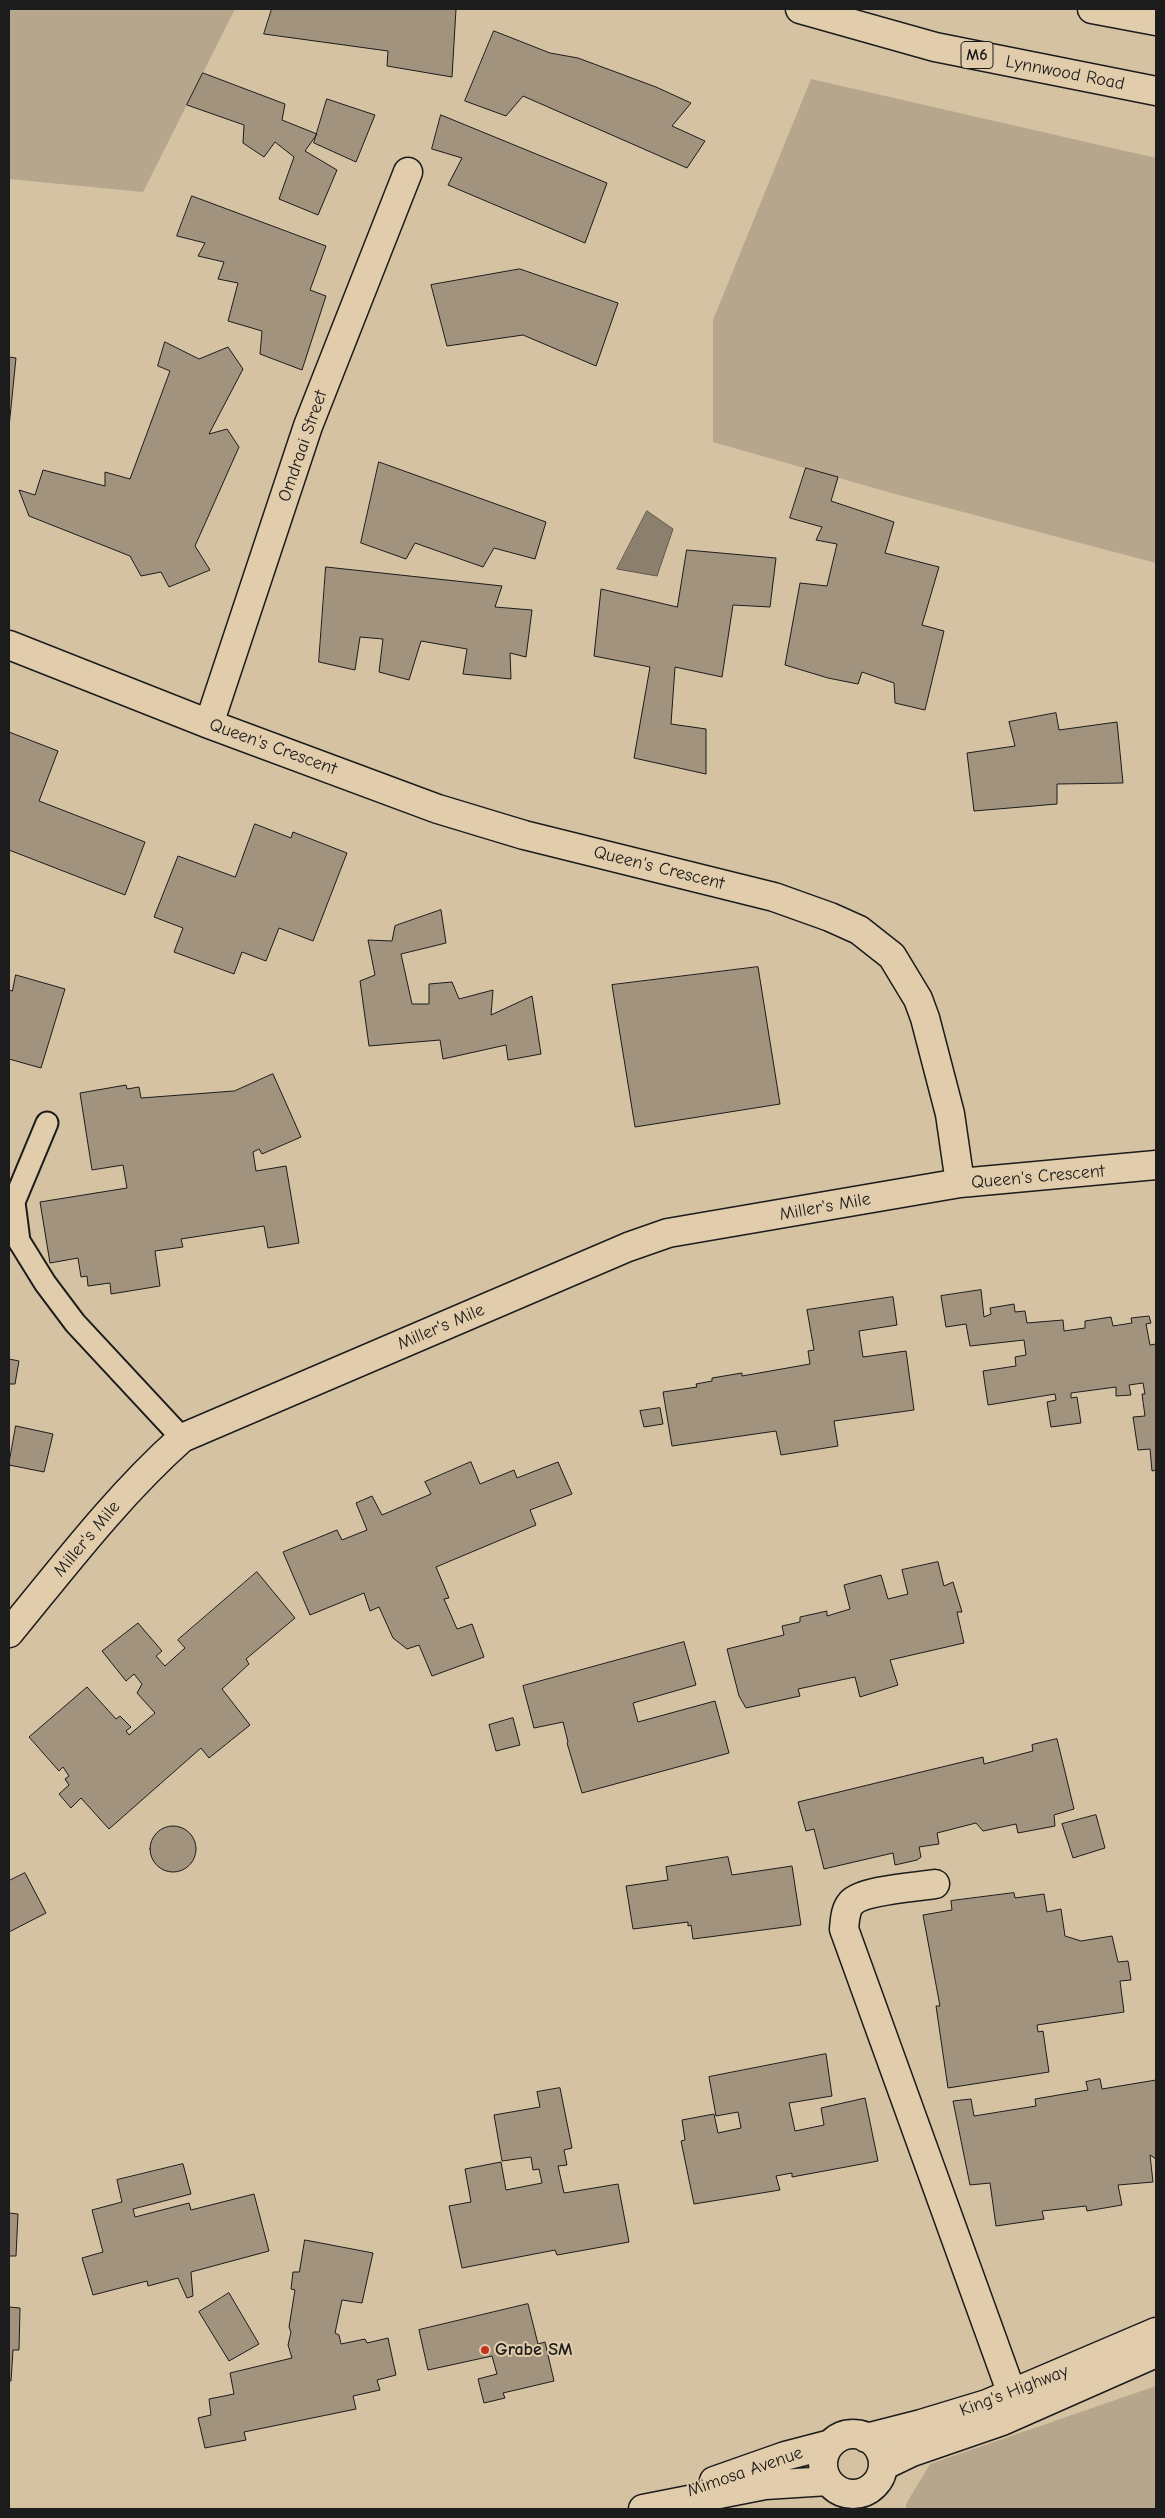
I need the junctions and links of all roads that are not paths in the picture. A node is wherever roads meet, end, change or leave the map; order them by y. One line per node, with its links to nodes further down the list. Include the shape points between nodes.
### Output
1 (800, 9): 4 (street, Lynnwood Road / M6, via 935,47)
2 (1092, 9): 3 (street)
3 (1156, 20)
4 (1156, 91)
5 (408, 172): 7 (street, Omdraai Street, via 308,426)
6 (9, 645): 7 (street, Queen's Crescent)
7 (209, 724): 10 (street, Queen's Crescent, via 438,809 524,835 774,898 859,930 892,956 918,999 950,1114)
8 (47, 1123): 11 (lane, via 14,1202 18,1241 74,1323)
9 (1156, 1166): 10 (street, Queen's Crescent)
10 (960, 1183): 11 (street, Miller's Mile, via 668,1233 589,1263)
11 (182, 1438): 12 (street, Miller's Mile, via 114,1505)
12 (9, 1633)
13 (935, 1884): 16 (street, via 862,1895 852,1902 844,1929)
14 (1156, 2332): 16 (street, King's Highway)
15 (1156, 2353): 19 (street, King's Highway, via 1002,2421 912,2452)
16 (1012, 2394): 17 (street, King's Highway, via 942,2418)
17 (866, 2438): 18 (street, via 854,2434); 19 (street, via 882,2455)
18 (831, 2444): 20 (street, via 824,2455 823,2468); 21 (street, Mimosa Avenue, via 747,2469)
19 (881, 2472): 20 (street, via 869,2490); 22 (street)
20 (837, 2494): 21 (street, Mimosa Avenue, via 765,2485)
21 (651, 2507)
22 (878, 2509)

